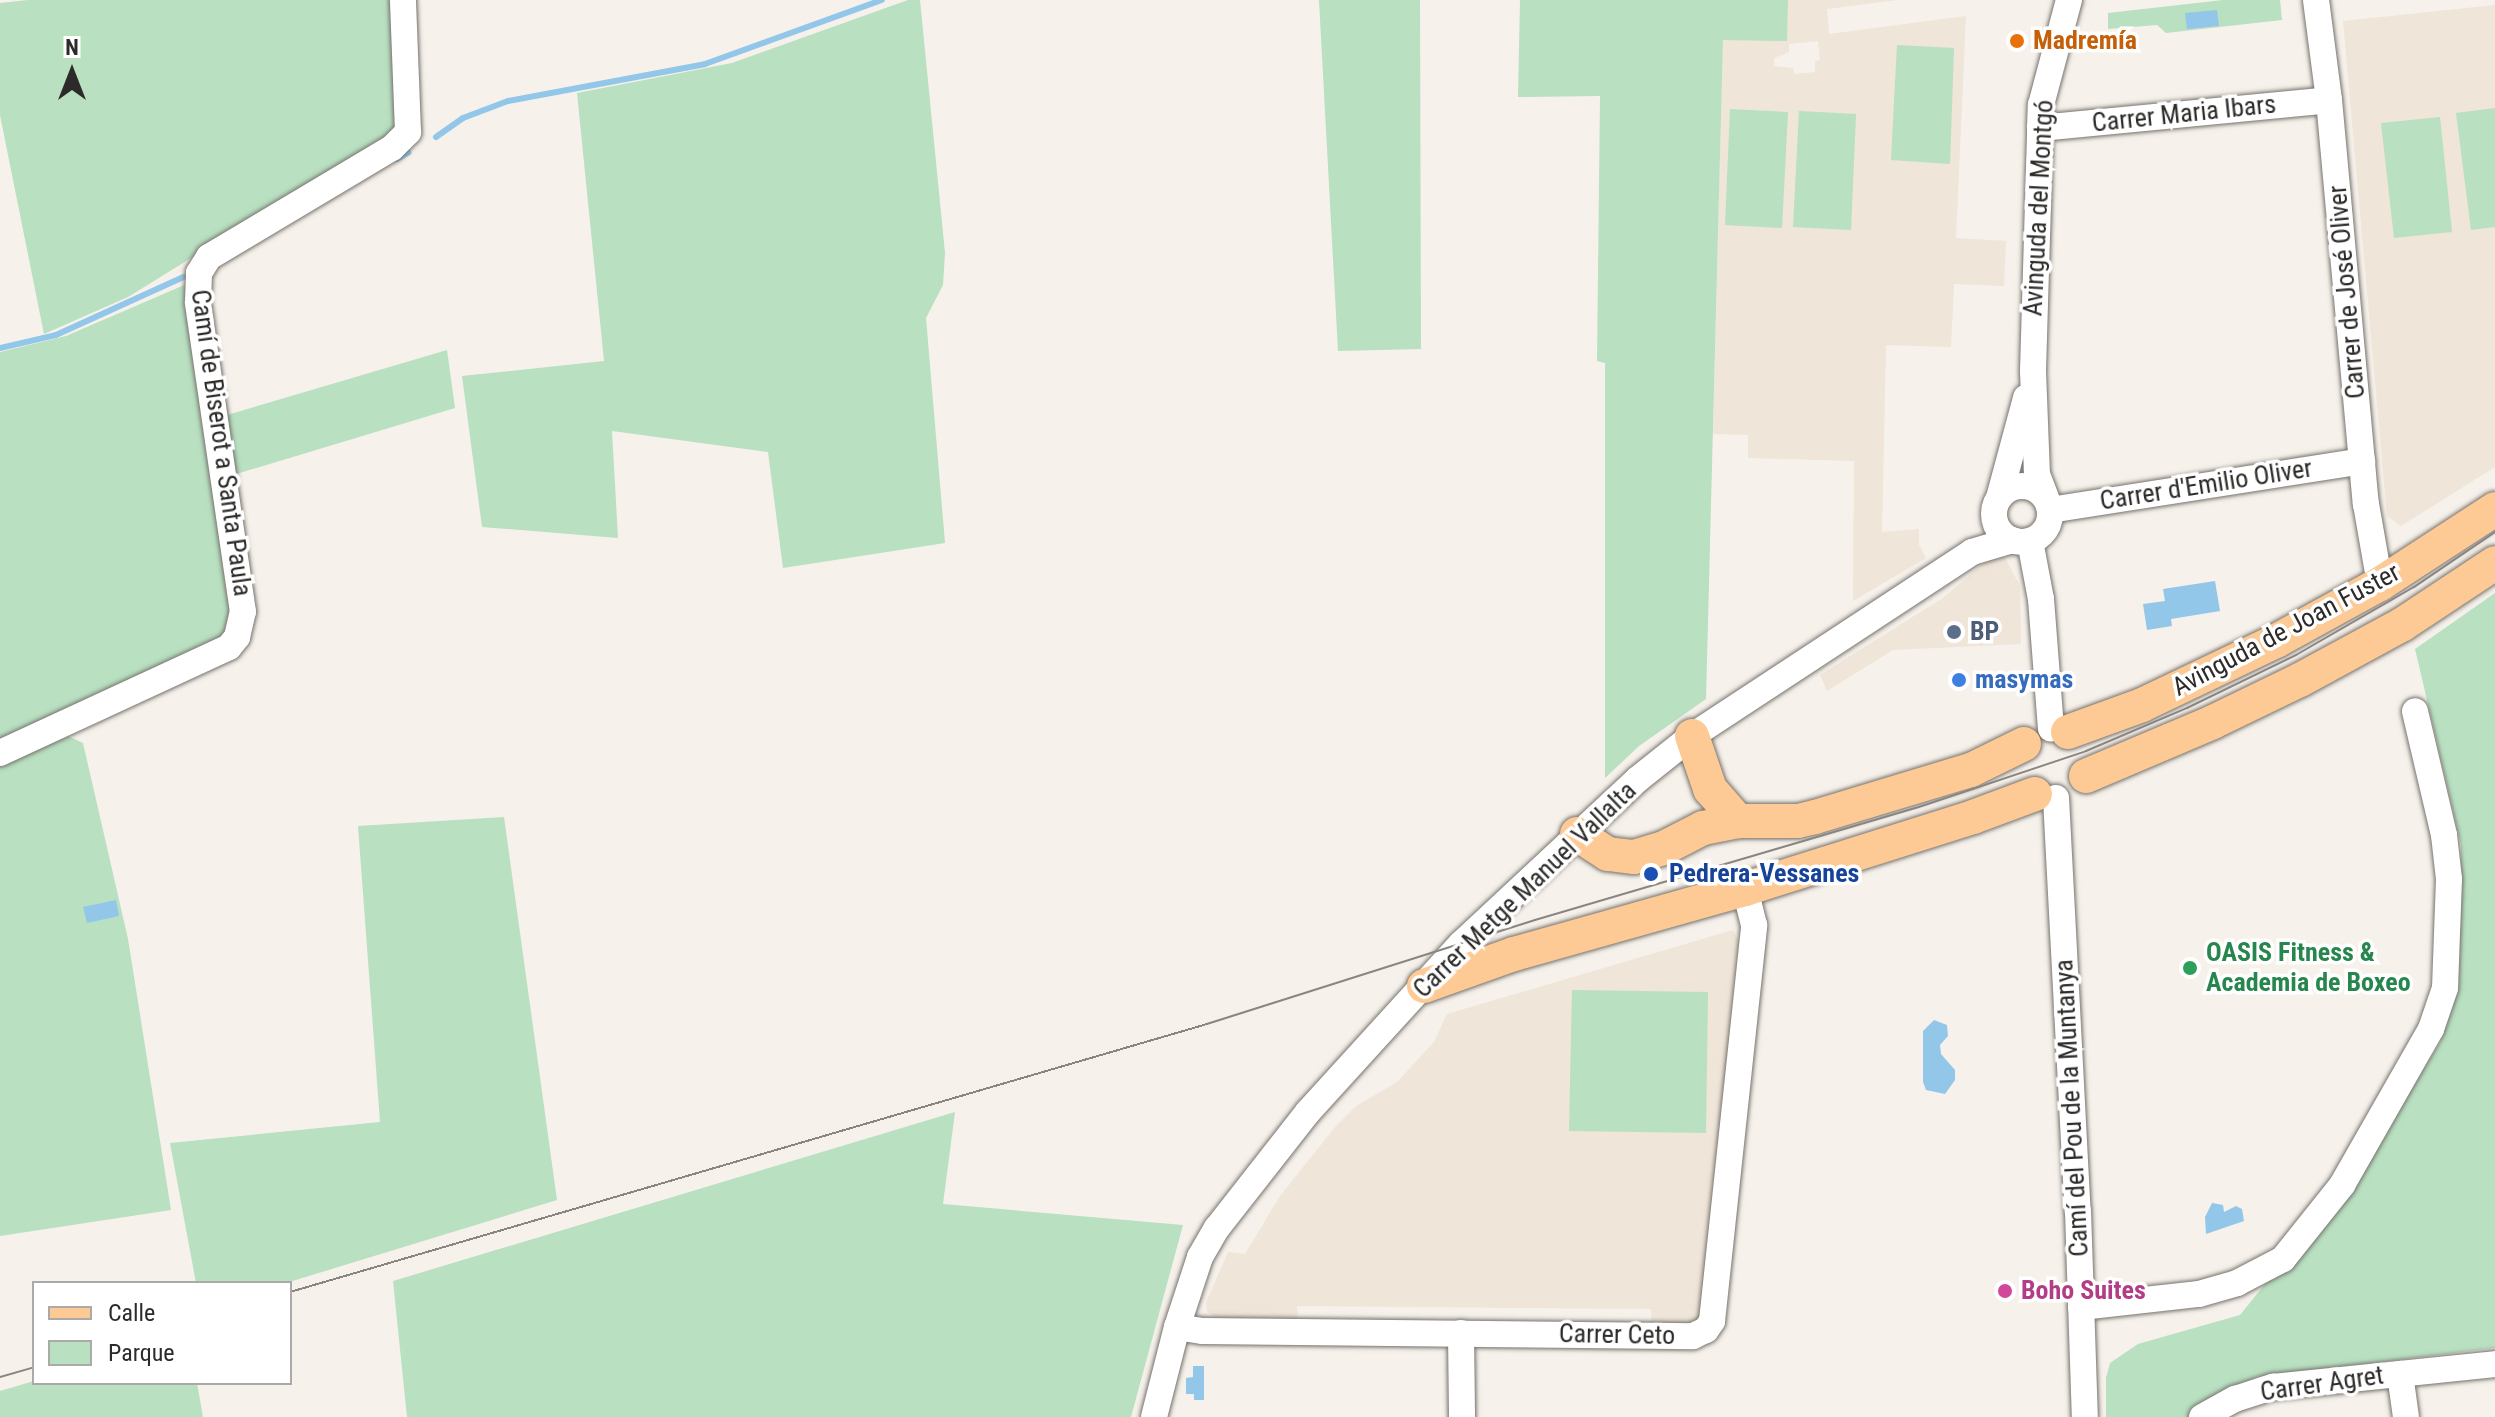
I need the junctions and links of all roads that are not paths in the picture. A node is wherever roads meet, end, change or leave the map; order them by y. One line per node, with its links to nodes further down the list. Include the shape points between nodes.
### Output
1 (403, 0): 18 (street, Camí de Biserot a Santa Paula, via 408,132 392,148 209,257 199,273 198,302 243,612 237,637 229,647)
2 (2069, 0): 5 (street, Avinguda del Montgó, via 2041,105)
3 (2316, 0): 4 (street, Carrer de José Oliver)
4 (2329, 100): 5 (street, Carrer Maria Ibars); 7 (street, Carrer de José Oliver)
5 (2040, 128): 6 (street, Avinguda del Montgó)
6 (2033, 371): 8 (street, Avinguda del Montgó); 9 (street, Avinguda del Montgó, via 2037,475)
7 (2362, 461): 9 (street, Carrer d'Emilio Oliver); 14 (street, Carrer de José Oliver)
8 (1997, 503): 9 (street, via 2012,488 2029,487); 11 (street, via 2000,531); 12 (street, Carrer Metge Manuel Vallalta)
9 (2049, 506): 11 (street, via 2048,526)
10 (2495, 509): 14 (main road, Avinguda de Joan Fuster)
11 (2021, 541): 12 (street, Carrer Metge Manuel Vallalta); 16 (street, via 2041,599)
12 (1972, 552): 17 (street, Carrer Metge Manuel Vallalta)
13 (2495, 563): 20 (main road, Avinguda de Joan Fuster, via 2403,624 2300,680)
14 (2380, 584): 16 (main road, Avinguda de Joan Fuster, via 2142,705)
15 (2415, 711): 27 (street, via 2449,879 2445,988 2431,1029 2342,1185 2283,1259 2237,1283 2199,1294)
16 (2048, 735): 20 (main road, via 2086,751); 21 (main road, via 2018,758 2019,774); 22 (main road, Avinguda de Joan Fuster, via 1971,770 1815,817)
17 (1692, 736): 19 (main road); 23 (street, Carrer Metge Manuel Vallalta)
18 (0, 753)
19 (1704, 776): 22 (main road); 24 (main road, via 1696,814)
20 (2086, 776): 21 (main road, via 2074,792)
21 (2046, 796): 25 (main road); 27 (street, Camí del Pou de la Muntanya)
22 (1738, 821): 24 (main road, Avinguda de Joan Fuster)
23 (1577, 834): 24 (main road, Avinguda de Joan Fuster, via 1599,850 1620,856 1647,853); 26 (street, Carrer Metge Manuel Vallalta)
24 (1678, 840)
25 (1745, 889): 26 (main road, via 1514,954); 29 (street, Carrer Ceto, via 1754,925 1709,1326 1693,1336)
26 (1424, 986): 28 (street, Carrer Metge Manuel Vallalta, via 1308,1112 1230,1208 1200,1257)
27 (2081, 1307): 34 (street, Camí del Pou de la Muntanya)
28 (1177, 1327): 29 (street, Carrer Ceto); 32 (street, Carrer Metge Manuel Vallalta)
29 (1461, 1333): 33 (street)
30 (2495, 1364): 31 (street, Carrer Agret)
31 (2400, 1374): 35 (street, Carrer Agret, via 2273,1387); 36 (street, Carrer Agret)
32 (1154, 1417)
33 (1462, 1417)
34 (2085, 1417)
35 (2202, 1417)
36 (2406, 1417)

